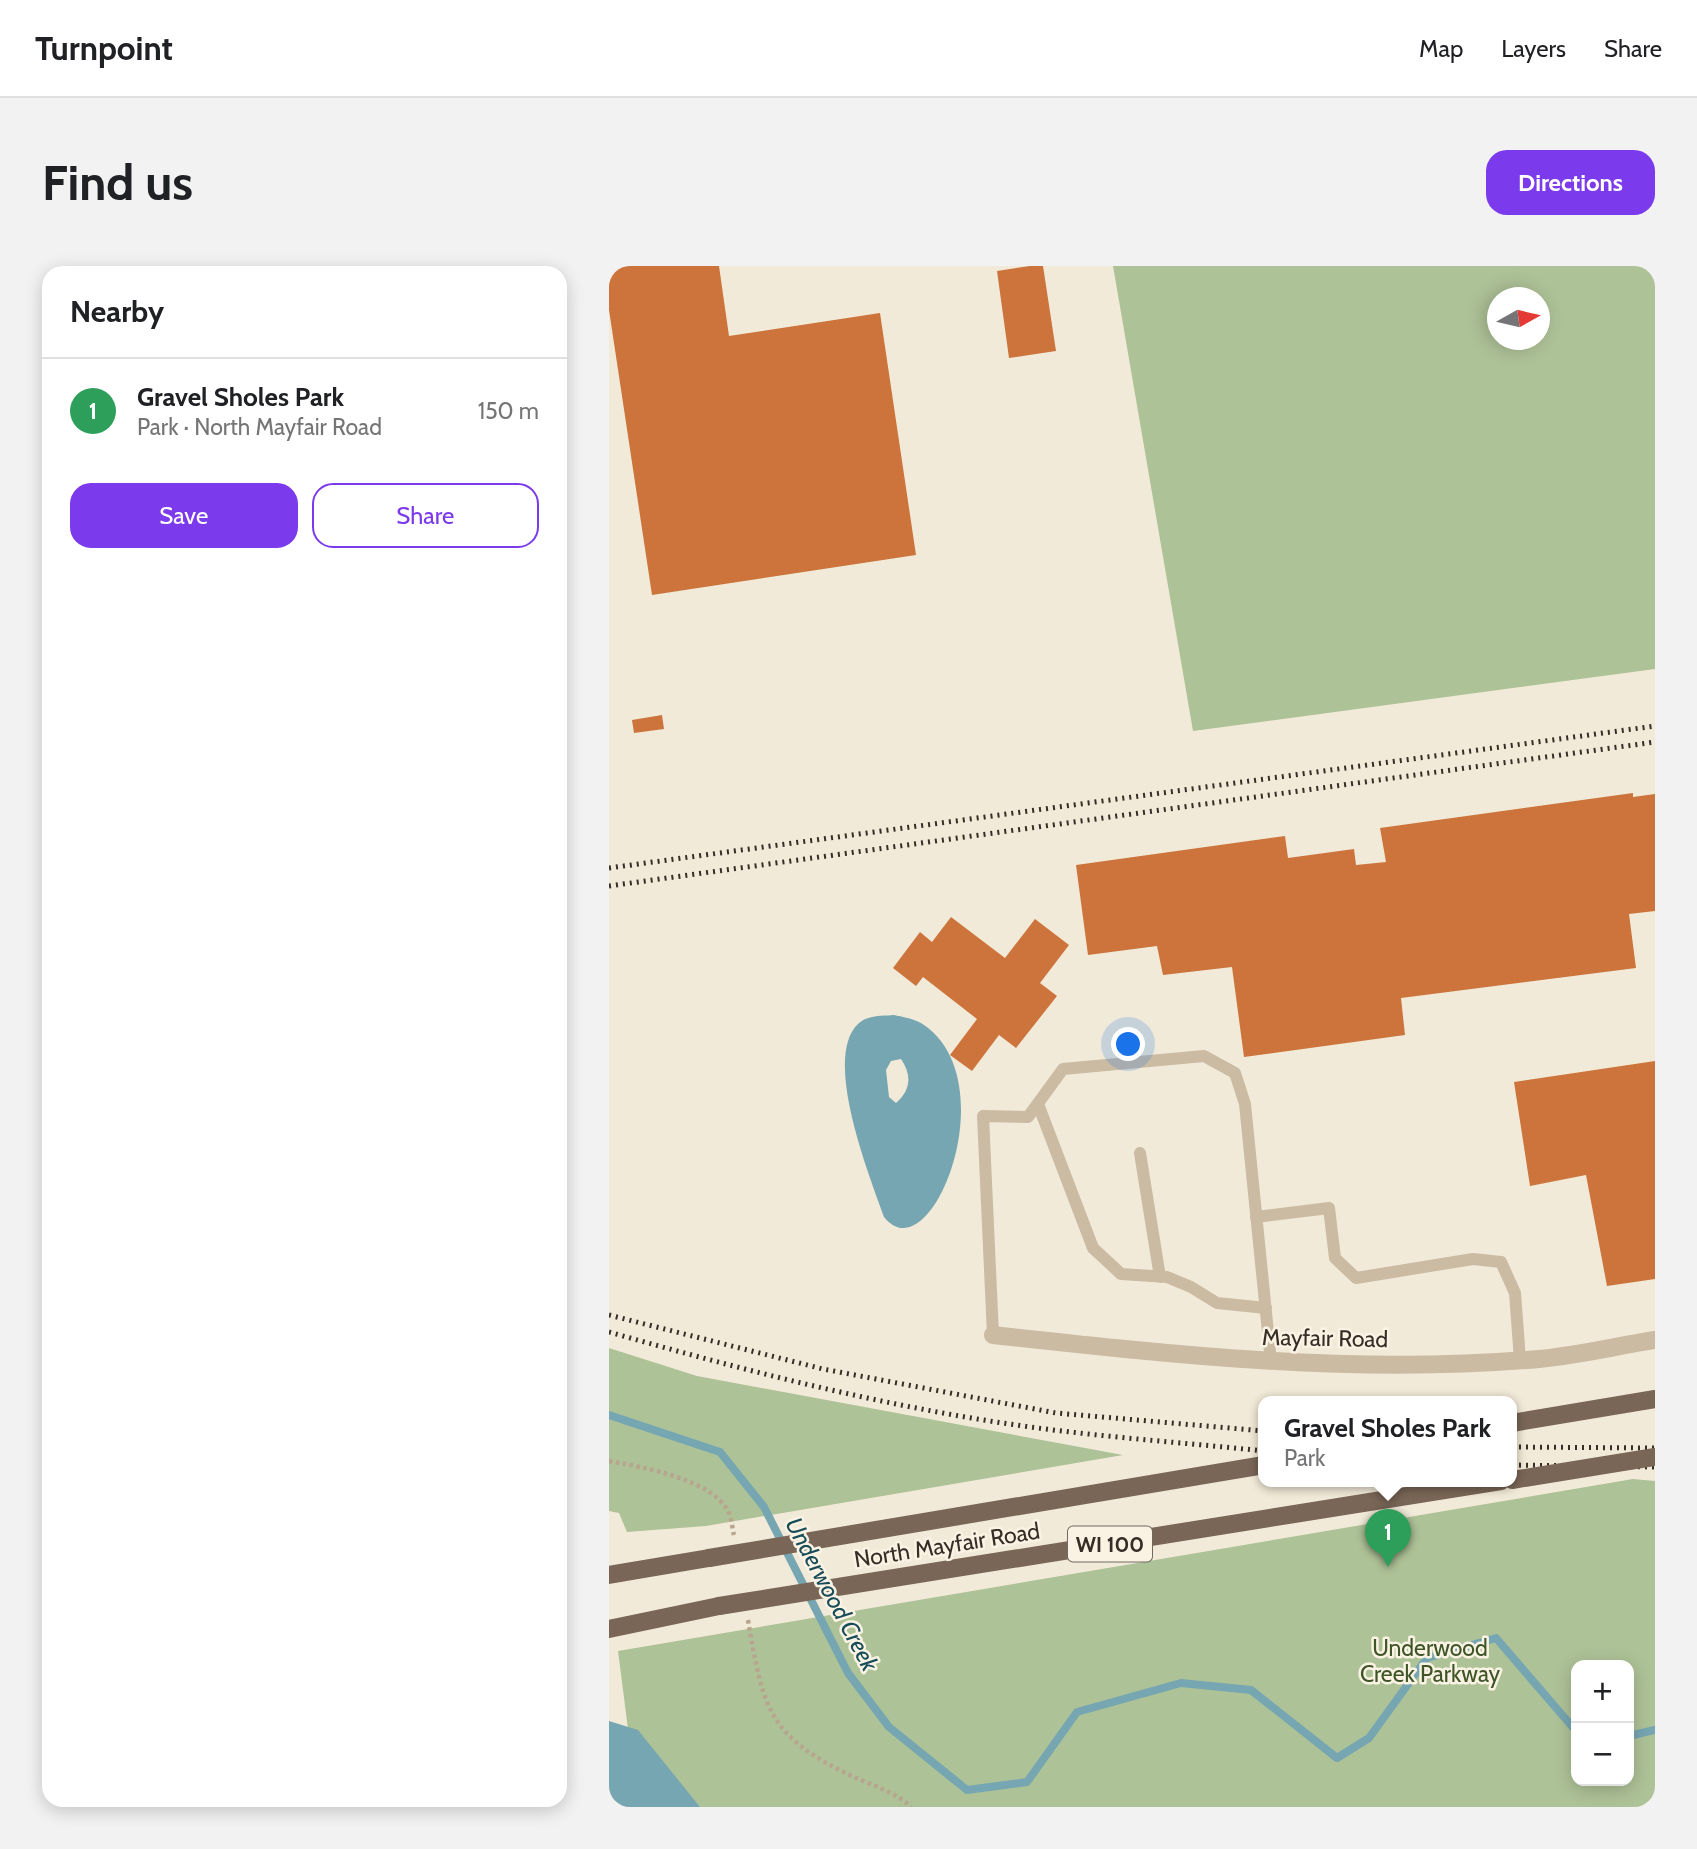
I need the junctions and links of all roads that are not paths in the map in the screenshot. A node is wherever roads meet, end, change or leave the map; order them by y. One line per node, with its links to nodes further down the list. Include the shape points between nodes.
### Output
1 (1038, 1104): 3 (lane, via 1063,1069 1204,1056 1235,1073 1245,1104); 4 (lane, via 1093,1248 1121,1273); 6 (lane, via 1028,1117 983,1116)
2 (1140, 1153): 4 (lane)
3 (1256, 1217): 5 (lane); 8 (lane, via 1329,1208 1335,1258 1356,1278 1473,1259 1501,1262 1515,1293)
4 (1160, 1277): 5 (lane, via 1191,1287 1217,1303)
5 (1266, 1308): 9 (lane)
6 (993, 1335): 9 (street, Mayfair Road)
7 (1655, 1340): 8 (street, Mayfair Road)
8 (1520, 1360): 9 (street, Mayfair Road, via 1344,1365)
9 (1271, 1362)
10 (1655, 1399): 11 (main road)
11 (1517, 1422)
12 (1655, 1457): 14 (main road, bridge)
13 (1258, 1466): 16 (main road, North Mayfair Road / WI 100, bridge)
14 (1517, 1478)
15 (1463, 1487): 17 (main road, North Mayfair Road / WI 100, bridge, via 719,1606)
16 (609, 1576)
17 (609, 1629)

